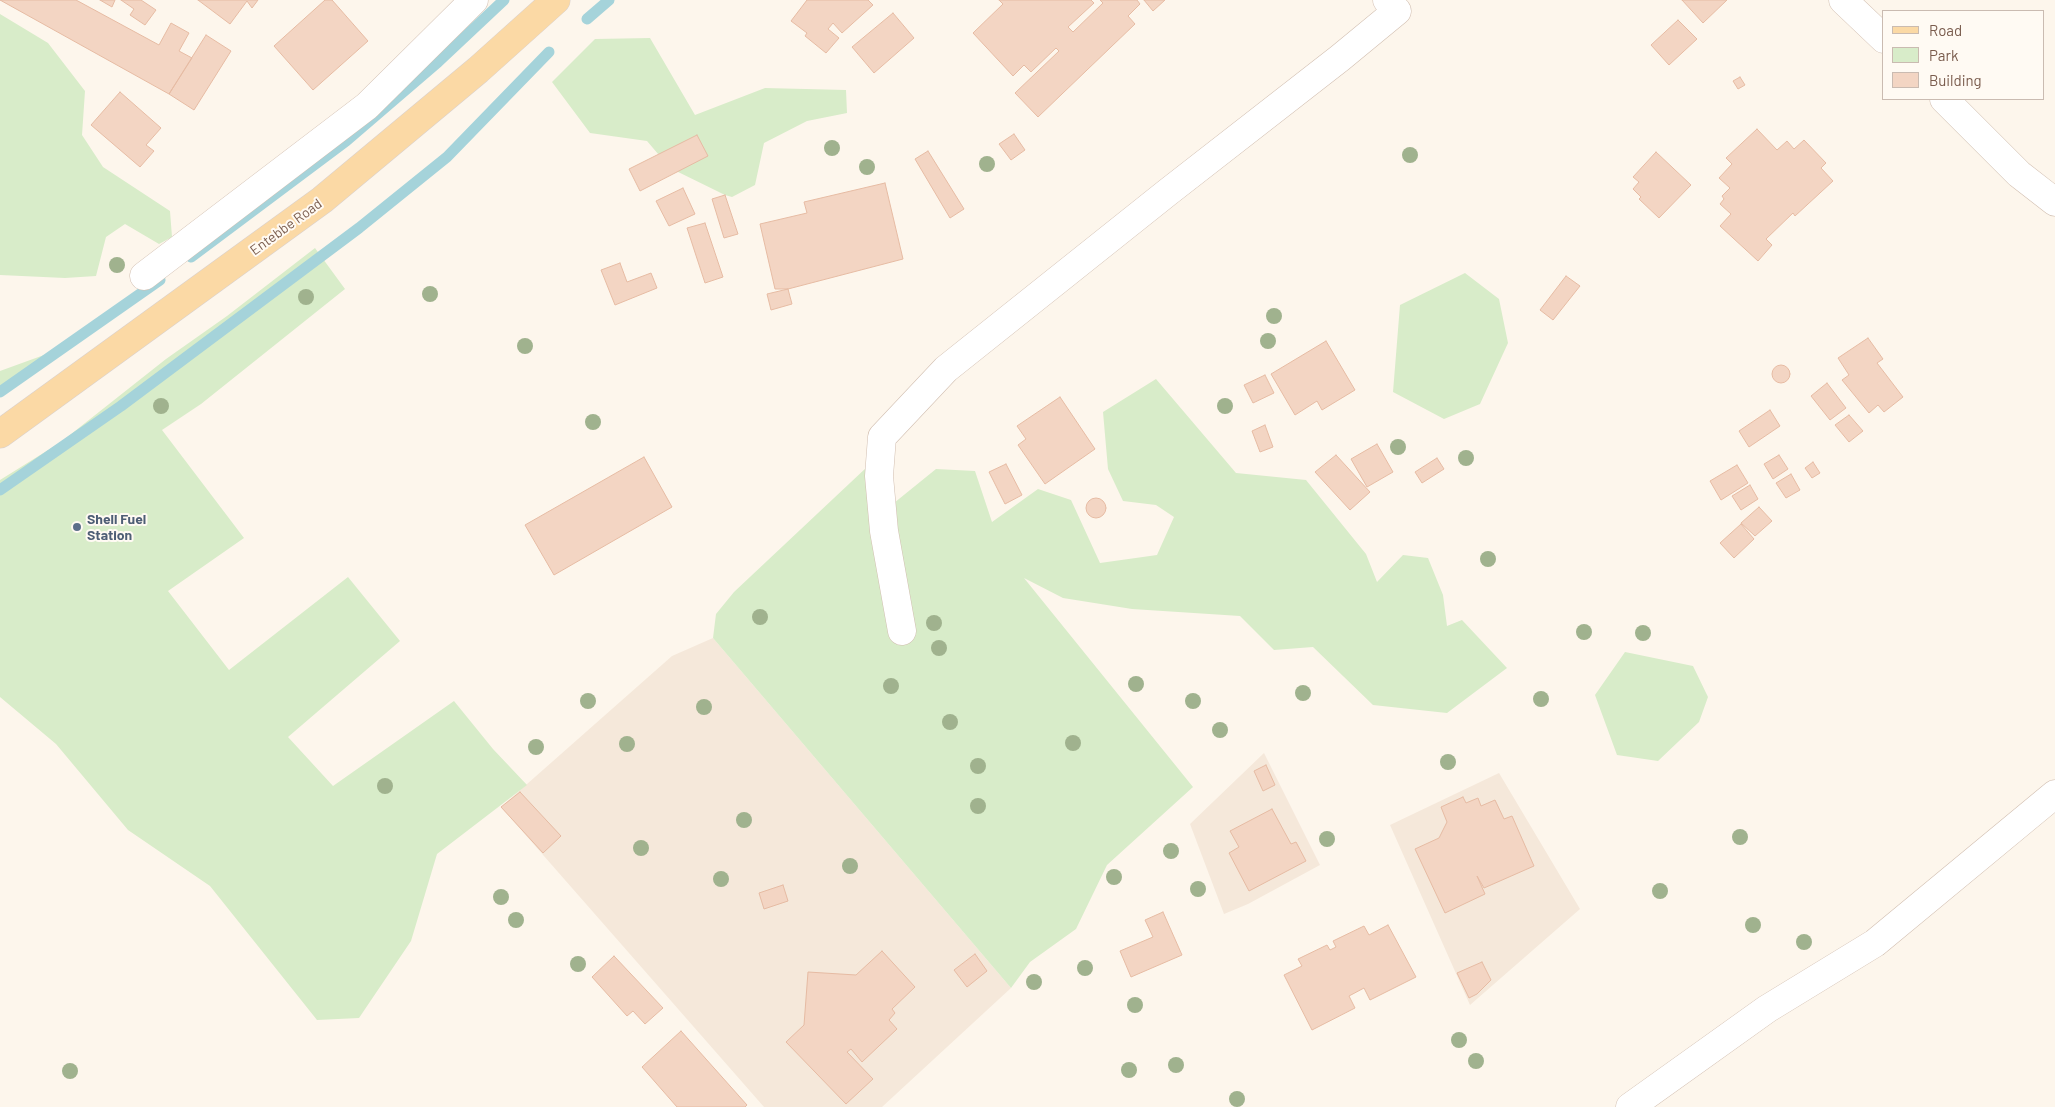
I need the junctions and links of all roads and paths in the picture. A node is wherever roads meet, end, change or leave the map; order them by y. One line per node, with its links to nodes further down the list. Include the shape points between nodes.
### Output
1 (474, 0): 8 (street, via 367,106)
2 (556, 0): 9 (main road, Entebbe Road, via 322,200)
3 (1843, 0): 5 (street)
4 (1398, 4): 10 (street, via 1340,58 946,369 882,437 879,476 884,531)
5 (1882, 37)
6 (1945, 100): 7 (street, via 2019,174)
7 (2055, 202)
8 (144, 276)
9 (0, 434)
10 (902, 631)
11 (2055, 794): 12 (street, via 1875,943 1767,1008)
12 (1630, 1107)

